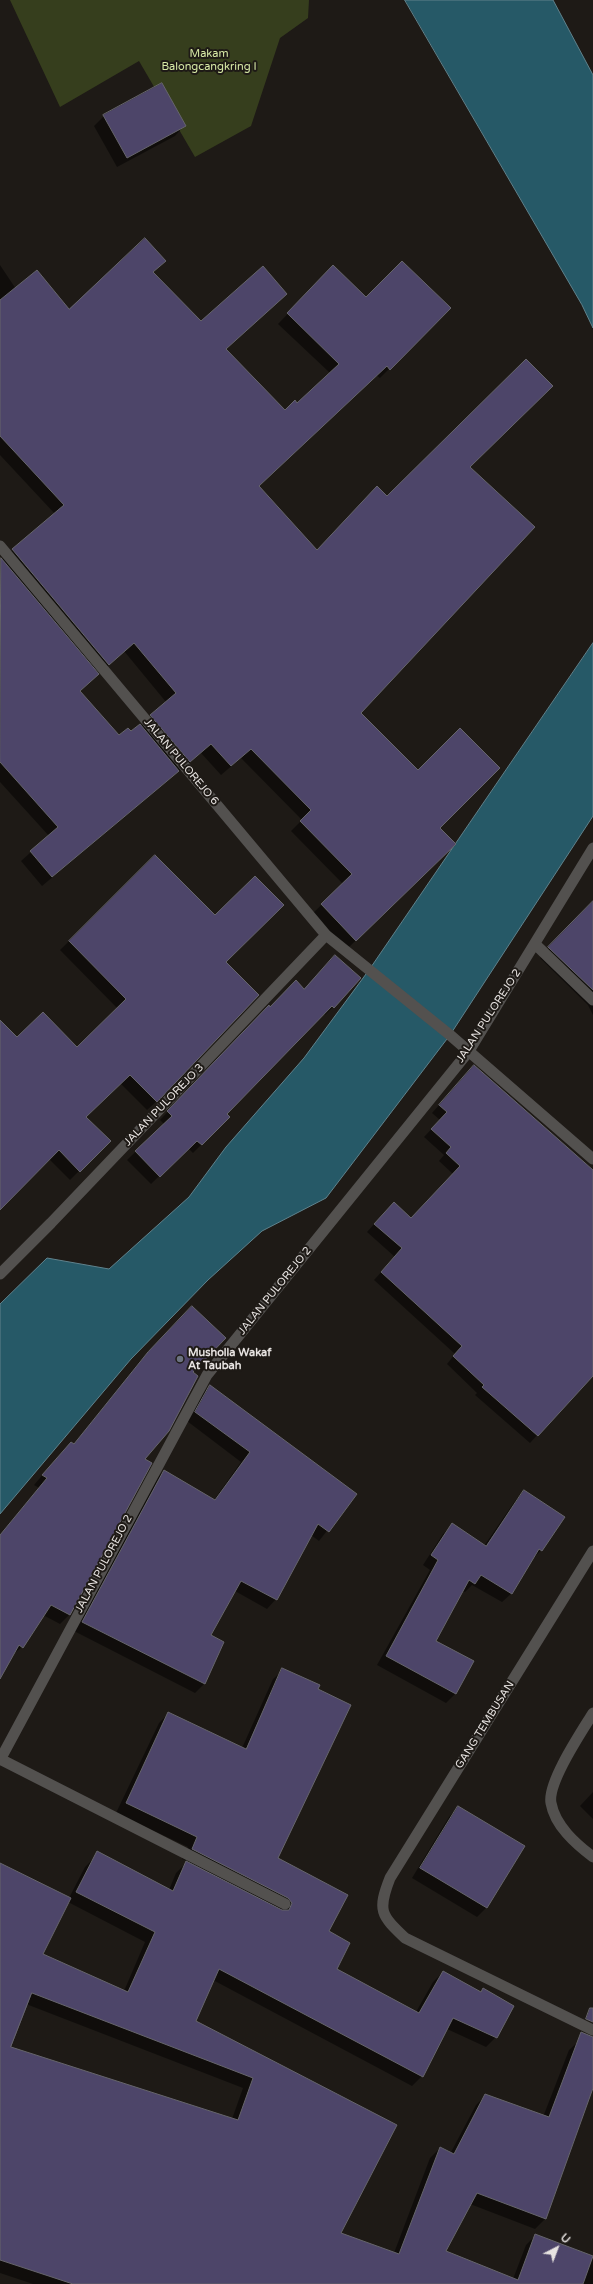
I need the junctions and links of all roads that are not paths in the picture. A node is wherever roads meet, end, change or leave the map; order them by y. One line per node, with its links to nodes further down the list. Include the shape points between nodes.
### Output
1 (0, 546): 3 (street, JALAN PULOREJO 6)
2 (593, 848): 4 (street, JALAN PULOREJO 2)
3 (326, 935): 6 (street, JALAN PULOREJO 6); 8 (street, JALAN PULOREJO 3)
4 (535, 944): 5 (street); 6 (street, JALAN PULOREJO 2)
5 (593, 1000)
6 (469, 1051): 7 (street, JALAN PULOREJO 6); 11 (street, JALAN PULOREJO 2, via 207,1375)
7 (593, 1159)
8 (0, 1274)
9 (593, 1551): 14 (street, GANG TEMBUSAN, via 390,1878 381,1900 387,1921 405,1938)
10 (593, 1713): 12 (street, via 554,1781 550,1802 560,1824 577,1845)
11 (0, 1759): 13 (street)
12 (593, 1857)
13 (285, 1904)
14 (593, 2030)

